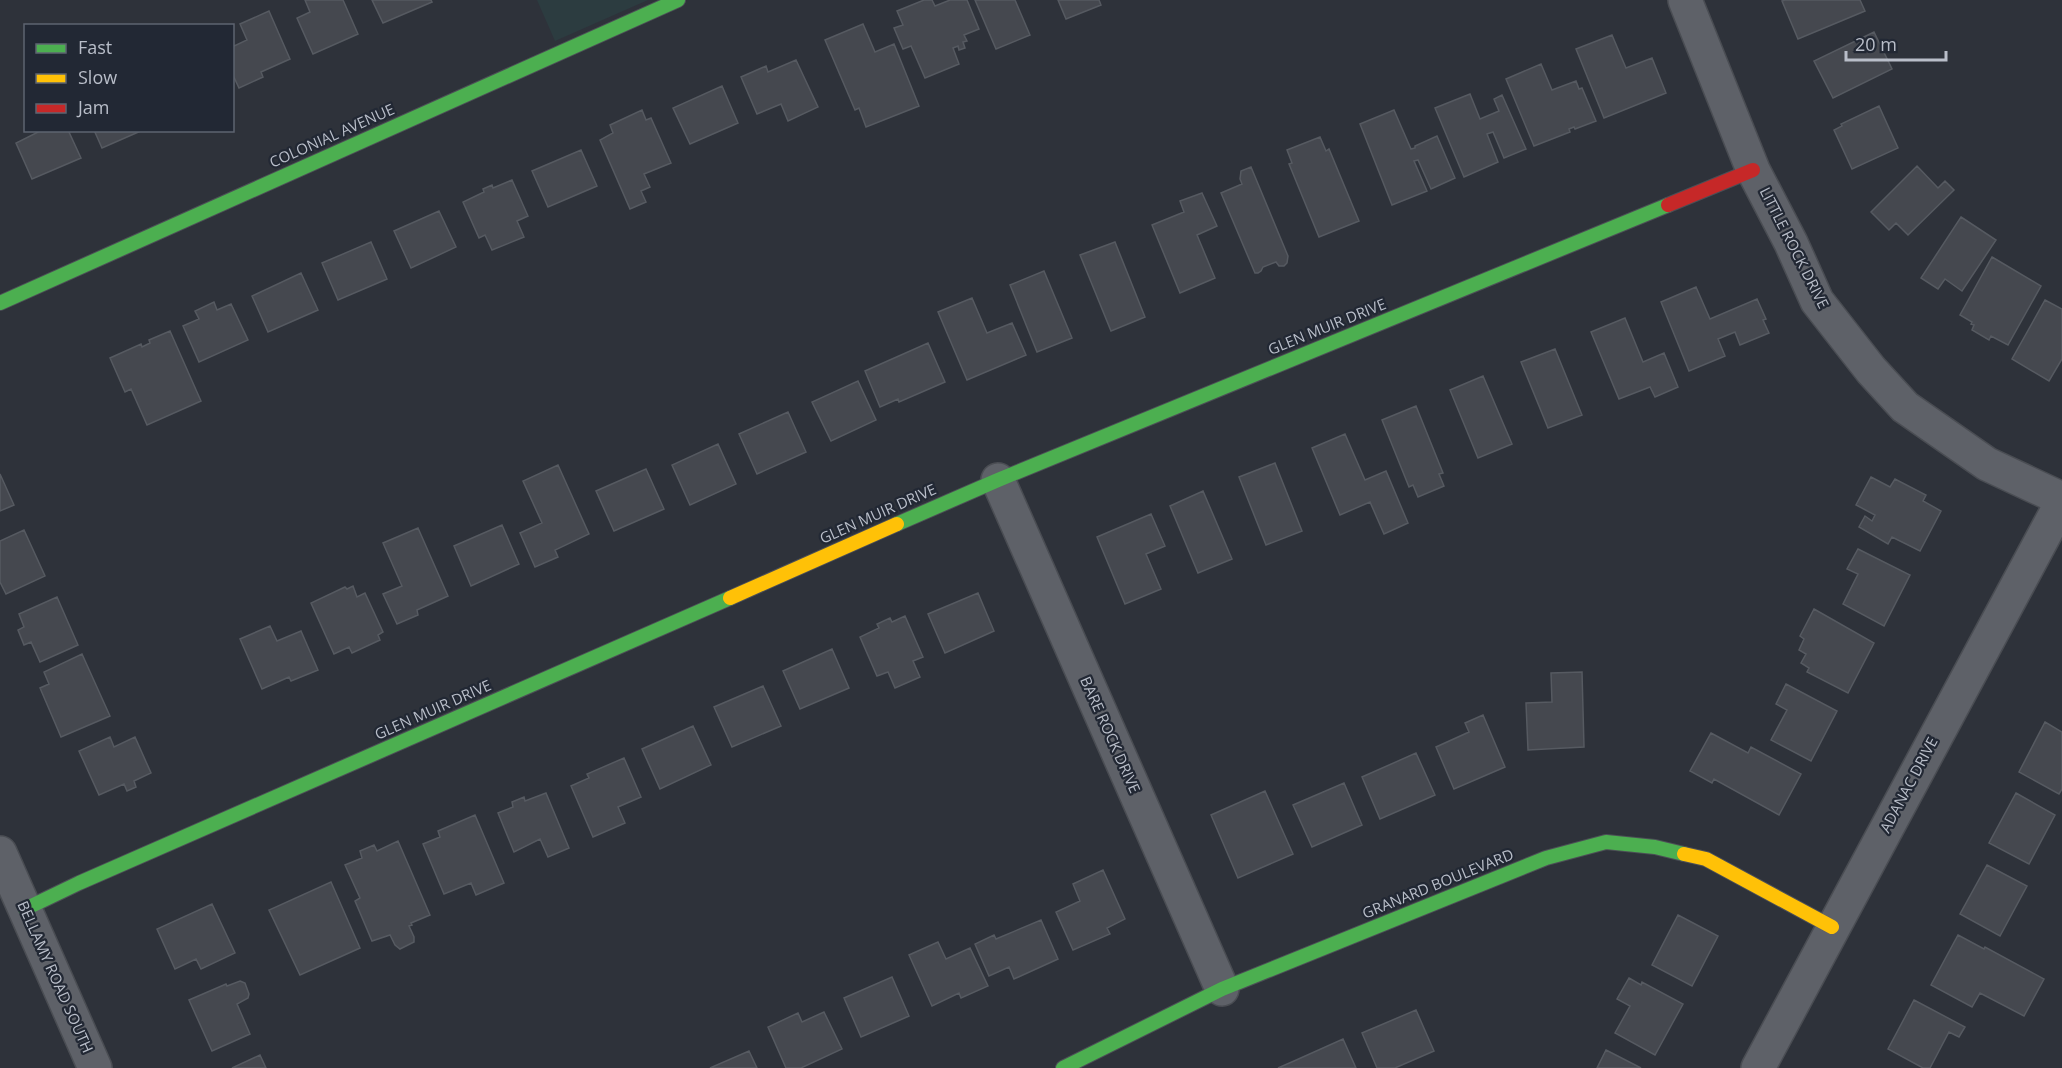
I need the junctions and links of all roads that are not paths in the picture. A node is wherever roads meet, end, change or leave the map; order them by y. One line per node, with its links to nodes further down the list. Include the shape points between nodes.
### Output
1 (678, 0): 4 (street, COLONIAL AVENUE)
2 (1685, 0): 3 (street, LITTLE ROCK DRIVE)
3 (1754, 170): 5 (street, GLEN MUIR DRIVE); 6 (street, LITTLE ROCK DRIVE, via 1817,301 1905,407 1987,464)
4 (0, 303)
5 (998, 480): 8 (street, GLEN MUIR DRIVE); 10 (street, BARE ROCK DRIVE)
6 (2062, 501): 9 (street, ADANAC DRIVE)
7 (0, 853): 8 (street, BELLAMY ROAD SOUTH)
8 (26, 909): 11 (street, BELLAMY ROAD SOUTH)
9 (1832, 927): 10 (street, GRANARD BOULEVARD, via 1706,859 1655,847 1606,842 1546,858); 13 (street, ADANAC DRIVE)
10 (1222, 989): 12 (street, GRANARD BOULEVARD)
11 (95, 1068)
12 (1063, 1068)
13 (1758, 1068)

